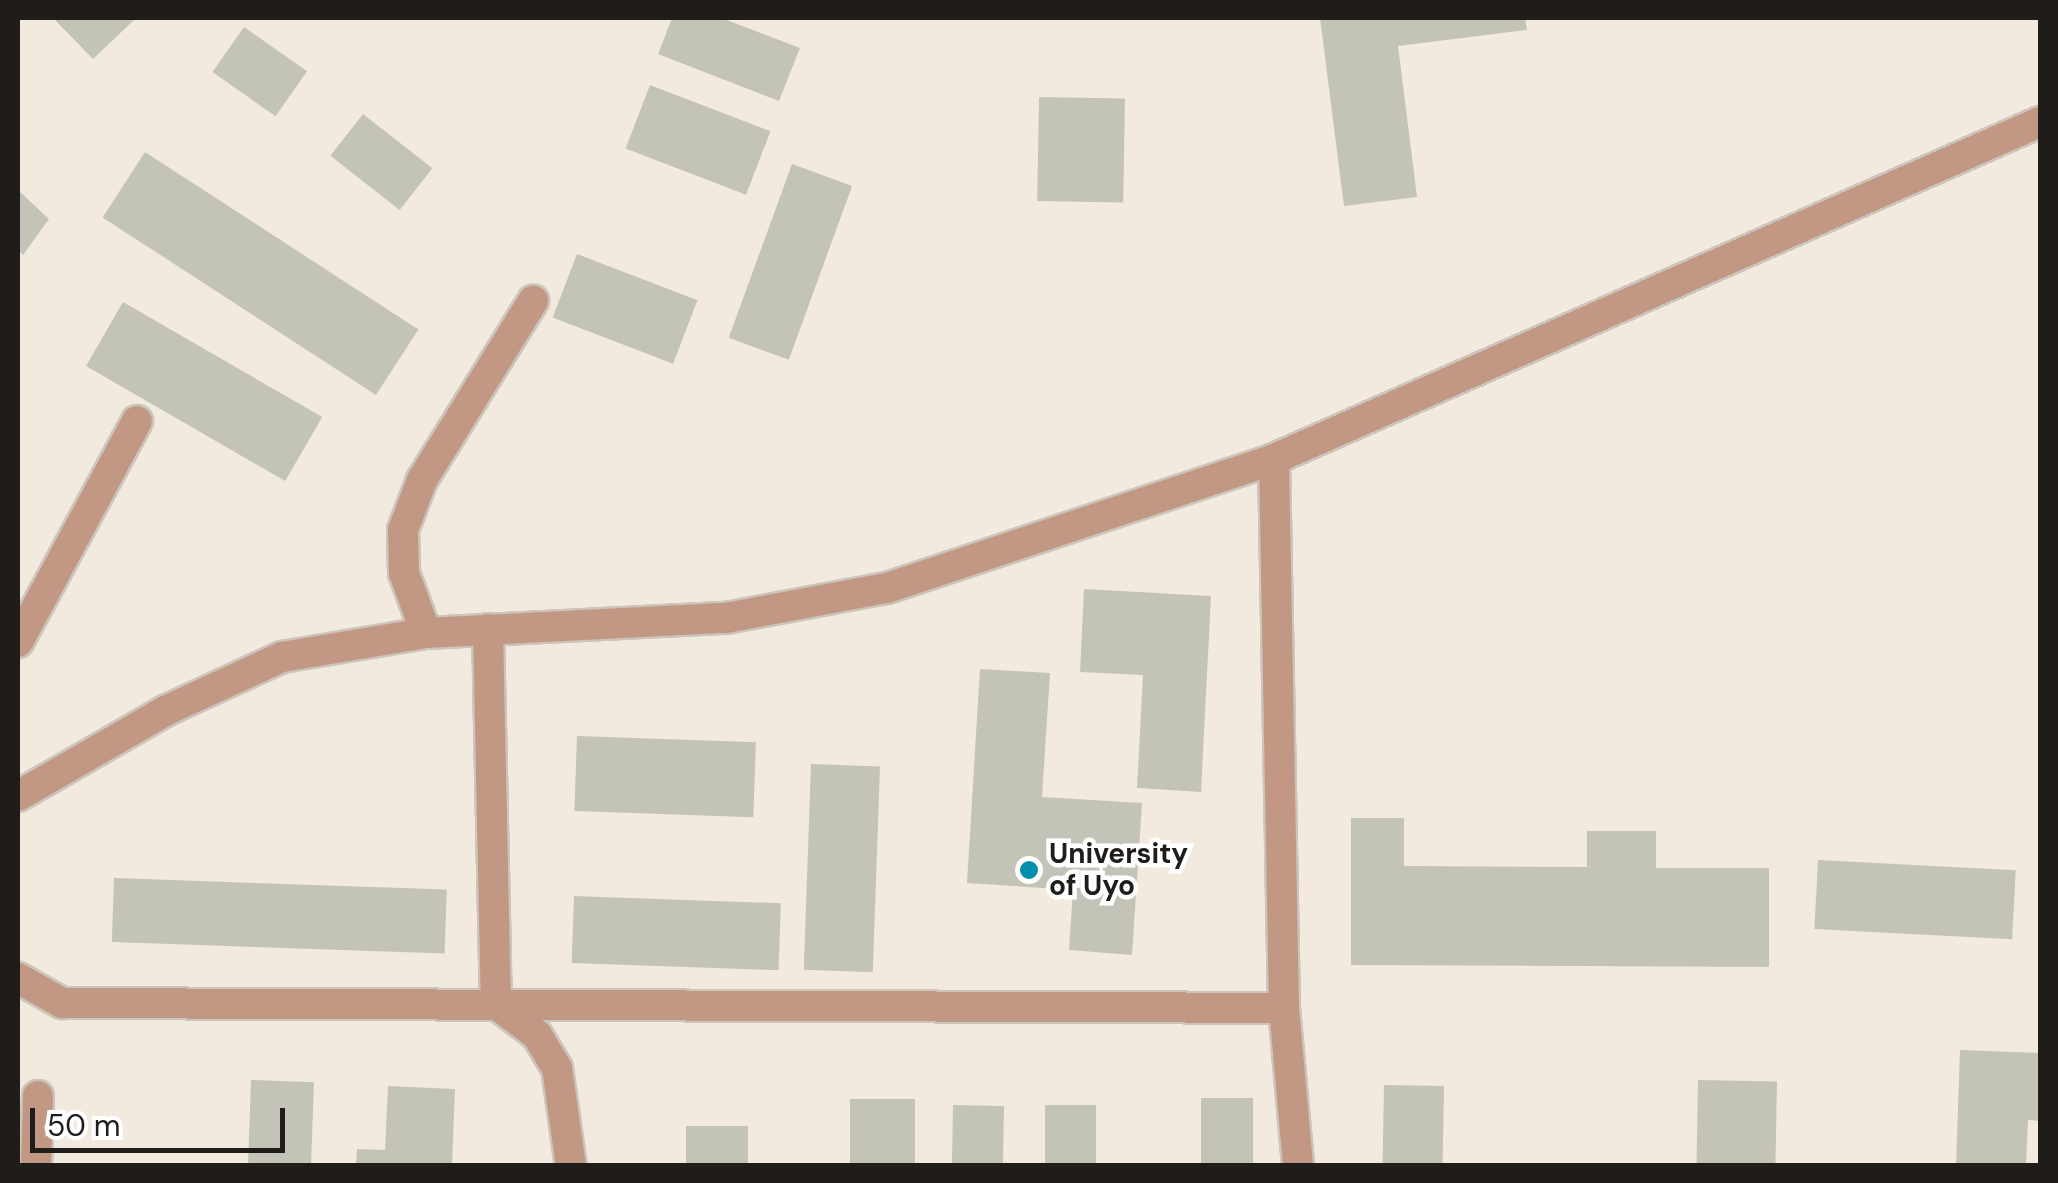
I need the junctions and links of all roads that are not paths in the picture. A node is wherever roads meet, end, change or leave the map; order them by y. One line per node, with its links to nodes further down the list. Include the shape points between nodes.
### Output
1 (2040, 122): 4 (street)
2 (533, 301): 6 (street, via 422,480 403,530 404,573)
3 (137, 420): 7 (street)
4 (1274, 460): 5 (street, via 887,588 726,618); 11 (street)
5 (488, 629): 6 (street); 10 (street)
6 (426, 633): 8 (street, via 282,657 164,711)
7 (18, 642)
8 (18, 796)
9 (18, 978): 10 (street, via 62,1002)
10 (496, 1004): 11 (street); 14 (street, via 538,1035 557,1068)
11 (1284, 1008): 15 (street)
12 (38, 1096): 13 (street)
13 (36, 1166)
14 (571, 1166)
15 (1298, 1166)

